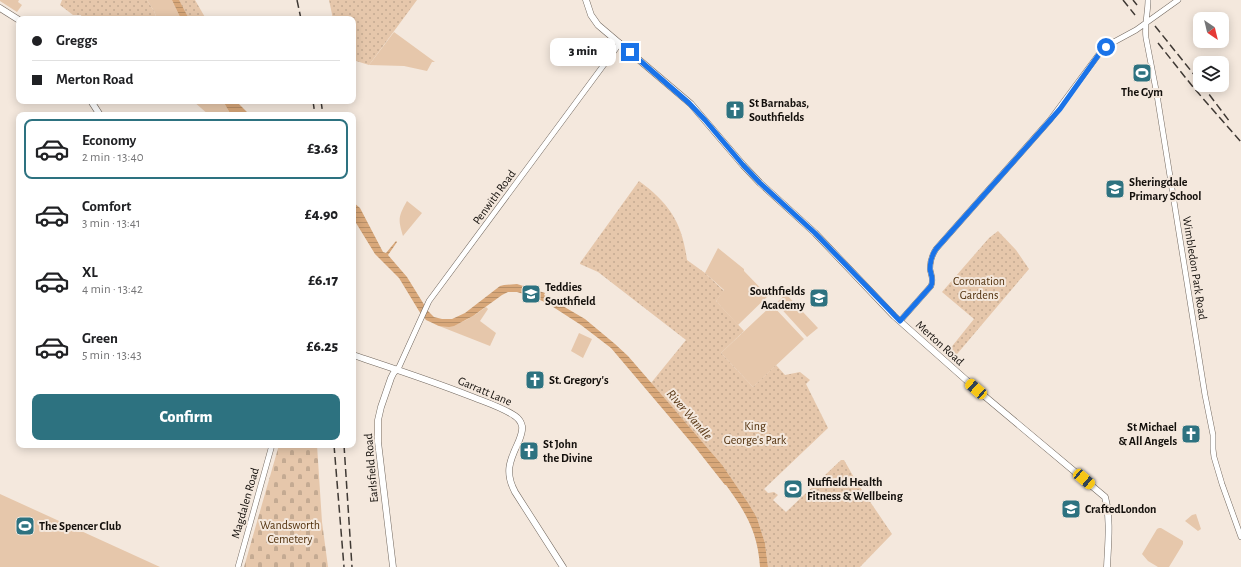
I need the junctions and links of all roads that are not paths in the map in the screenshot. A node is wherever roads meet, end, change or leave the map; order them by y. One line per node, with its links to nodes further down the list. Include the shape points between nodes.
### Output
1 (586, 0): 7 (main road, Merton Road, via 595,21)
2 (1148, 0): 6 (street, Wimbledon Park Road)
3 (1178, 0): 6 (street)
4 (0, 8): 5 (main road)
5 (16, 18)
6 (1146, 22): 8 (street, via 1102,50 1055,115 938,246 931,262 931,286); 12 (street, Wimbledon Park Road, via 1146,41 1213,435 1213,450)
7 (620, 44): 8 (main road, Merton Road, via 689,103 760,183 815,233); 10 (street, Penwith Road, via 429,301)
8 (900, 321): 16 (main road, Merton Road, via 998,408 1105,497 1108,509)
9 (356, 356): 10 (main road, Garratt Lane)
10 (396, 370): 14 (main road, Earlsfield Road, via 386,391 378,420 378,442); 15 (main road, Garratt Lane, via 442,385 517,418 522,429 509,465 509,478 515,492)
11 (271, 448): 13 (street, Magdalen Road)
12 (1241, 537)
13 (238, 567)
14 (392, 567)
15 (563, 567)
16 (1107, 567)

